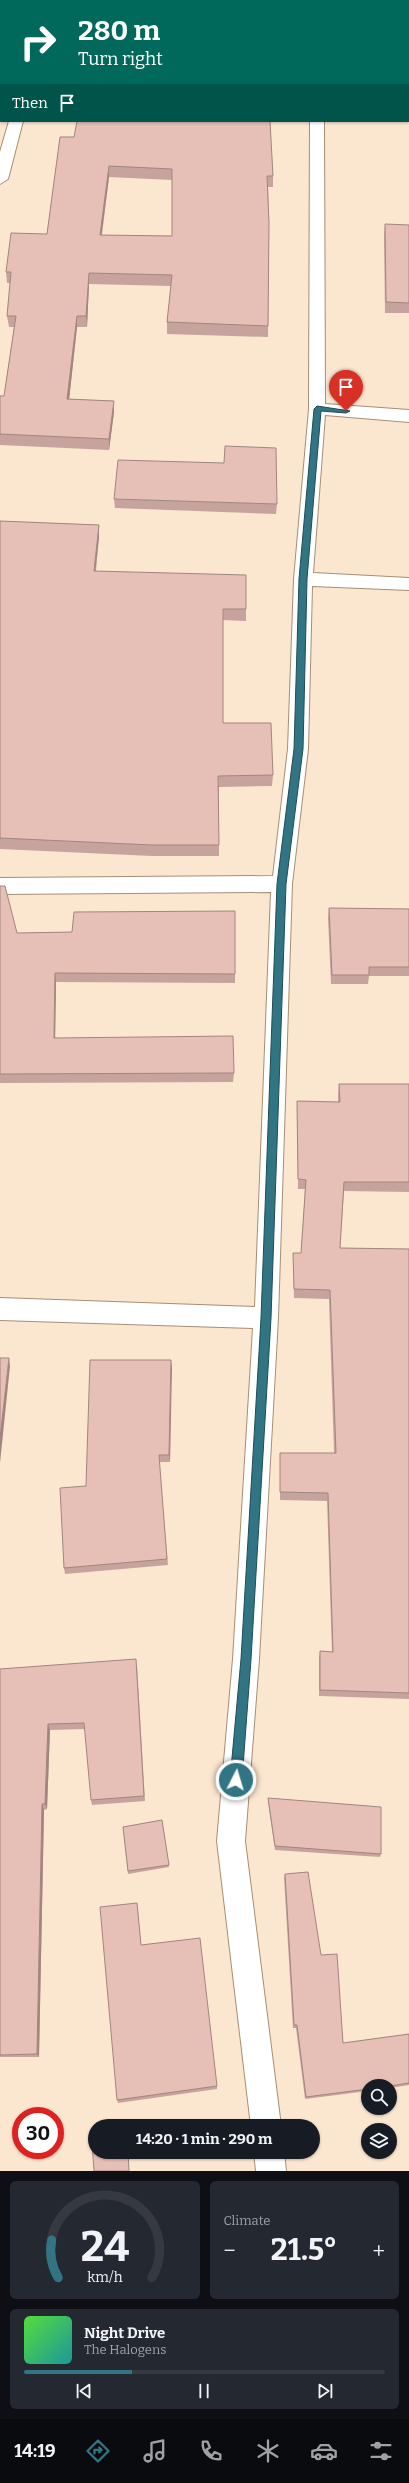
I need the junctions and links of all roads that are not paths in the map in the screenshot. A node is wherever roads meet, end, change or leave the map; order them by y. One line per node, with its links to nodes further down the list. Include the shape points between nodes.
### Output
1 (16, 122): 3 (street)
2 (317, 122): 4 (street)
3 (1, 173)
4 (317, 409): 5 (street); 6 (street)
5 (409, 416)
6 (303, 579): 7 (street); 8 (street, via 298,749)
7 (409, 584)
8 (282, 884): 9 (street); 11 (street)
9 (0, 886)
10 (0, 1309): 11 (street)
11 (266, 1318): 12 (street, via 246,1659 231,1841)
12 (265, 2119)
13 (270, 2159): 14 (street)
14 (272, 2171)

